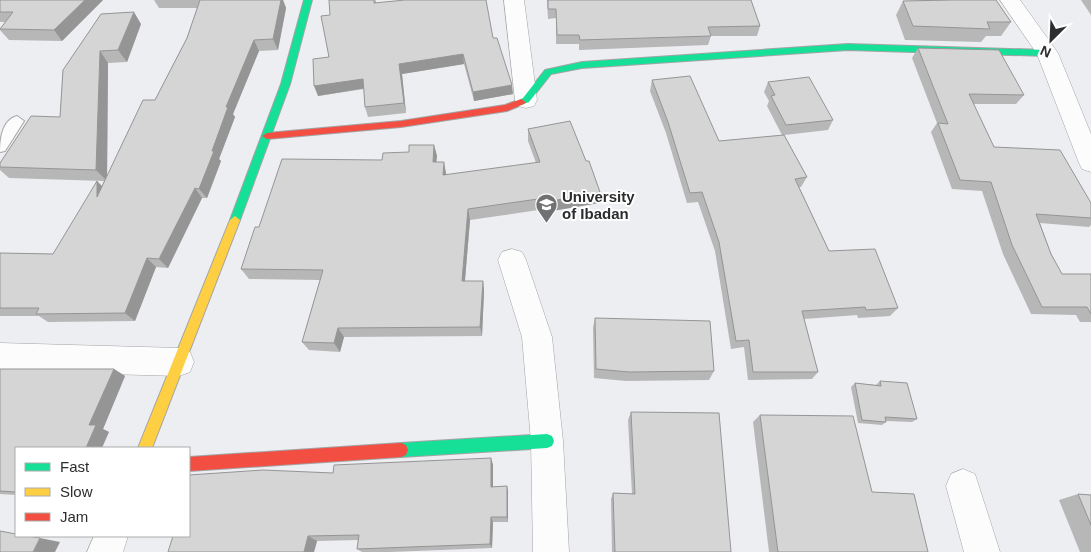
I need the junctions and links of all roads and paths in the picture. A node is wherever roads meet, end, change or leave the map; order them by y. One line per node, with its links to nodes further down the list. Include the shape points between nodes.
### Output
1 (308, 0): 7 (street, via 302,31)
2 (514, 0): 5 (street)
3 (1010, 0): 4 (street)
4 (1047, 54): 5 (street, via 848,47 582,65 548,72); 9 (street)
5 (526, 100): 7 (street, via 507,108 402,124)
6 (17, 121): 8 (lane)
7 (268, 136): 12 (street)
8 (0, 147)
9 (1091, 163)
10 (512, 260): 13 (street, via 537,337)
11 (0, 357): 12 (street)
12 (179, 362): 14 (street)
13 (547, 441): 15 (street); 19 (street)
14 (145, 447)
15 (190, 464)
16 (963, 486): 20 (street)
17 (111, 537): 18 (street)
18 (105, 552)
19 (551, 552)
20 (982, 552)

